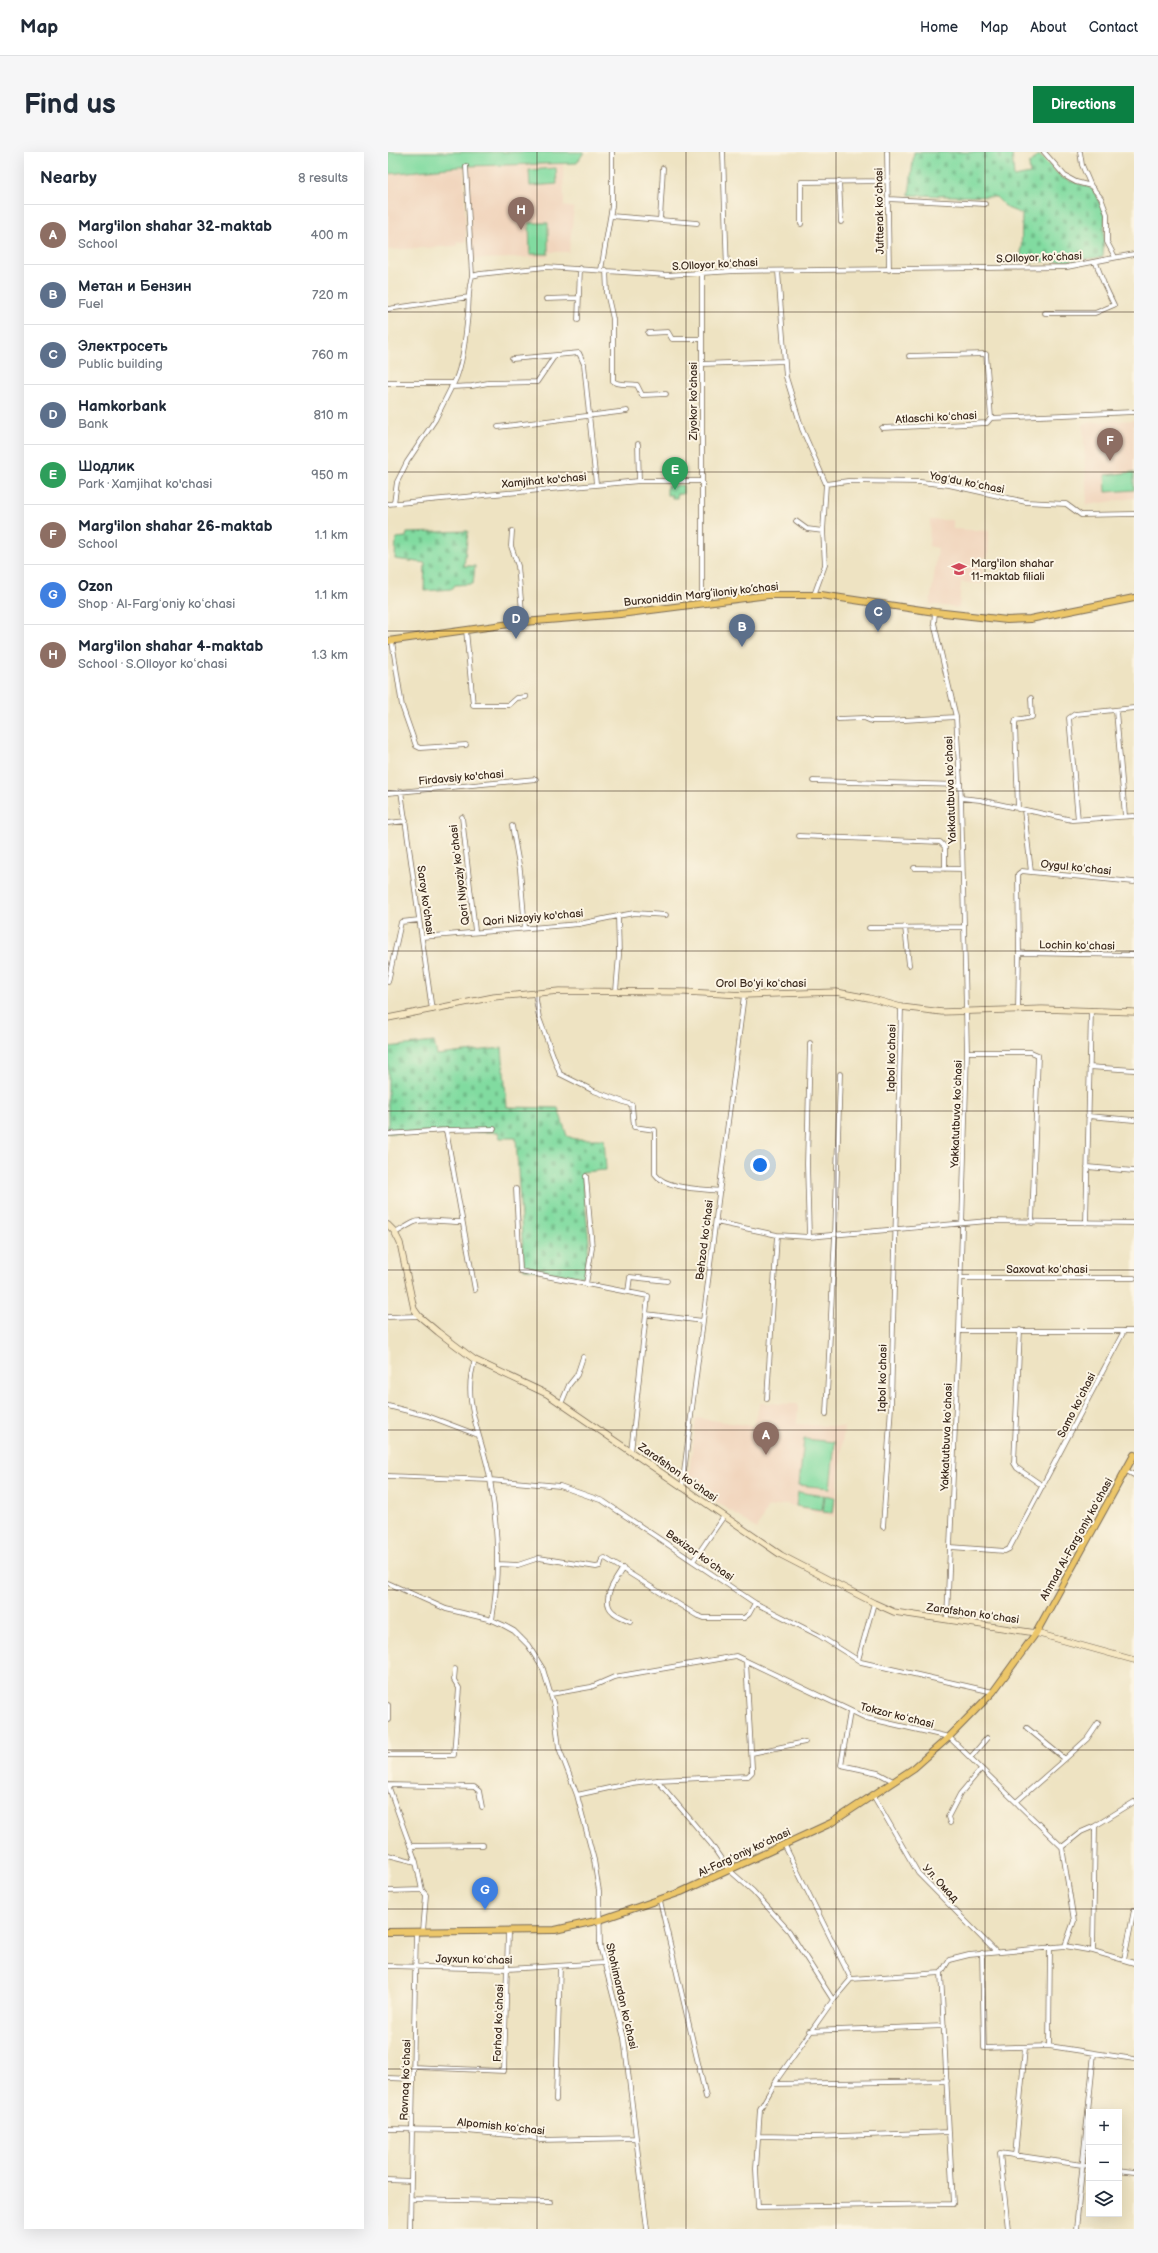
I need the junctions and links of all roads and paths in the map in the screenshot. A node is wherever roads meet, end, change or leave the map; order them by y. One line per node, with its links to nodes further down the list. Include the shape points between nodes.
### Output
1 (612, 152): 13 (street)
2 (723, 152): 24 (street)
3 (887, 152): 9 (street, Juftterak koʻchasi)
4 (1044, 152): 10 (street, via 1071,180)
5 (1080, 152): 10 (street, via 1082,165)
6 (466, 166): 27 (street)
7 (664, 168): 14 (street)
8 (840, 181): 9 (street); 15 (street); 17 (street, via 800,182)
9 (888, 181): 11 (street, Juftterak koʻchasi)
10 (1091, 186): 19 (street, via 1101,198 1107,214 1107,242)
11 (888, 199): 12 (street); 23 (street, Juftterak koʻchasi)
12 (985, 204)
13 (611, 216): 14 (street); 22 (street)
14 (660, 220): 16 (street)
15 (841, 222)
16 (697, 223)
17 (801, 224)
18 (1134, 254): 19 (street, S.Olloyor koʻchasi)
19 (1115, 256): 20 (street, S.Olloyor koʻchasi)
20 (1096, 263): 23 (street, S.Olloyor koʻchasi, via 1067,267); 32 (street, via 1114,305 1095,313)
21 (580, 268): 22 (street, S.Olloyor koʻchasi); 27 (street, S.Olloyor koʻchasi, via 529,268); 29 (street)
22 (604, 270): 26 (street, S.Olloyor koʻchasi, via 667,276); 43 (street, via 613,319 614,383 637,385 642,395)
23 (889, 270): 25 (street, S.Olloyor koʻchasi)
24 (727, 271): 25 (street, S.Olloyor koʻchasi); 26 (street, S.Olloyor koʻchasi)
25 (778, 271): 39 (street)
26 (702, 272): 35 (street, Ziyokor ko'chasi)
27 (472, 276): 28 (street)
28 (469, 297): 31 (street); 42 (street, via 459,368)
29 (577, 298): 30 (street); 33 (street)
30 (546, 299)
31 (388, 309)
32 (1045, 313)
33 (578, 320)
34 (648, 333): 35 (street, via 668,332 672,339)
35 (702, 339): 40 (street, Ziyokor ko'chasi)
36 (909, 356): 47 (street, Atlaschi koʻchasi, via 986,354)
37 (554, 357): 38 (street, via 541,355); 42 (street, via 537,382); 46 (street, via 579,353 584,364)
38 (512, 359)
39 (784, 361): 40 (street); 54 (street, via 786,377 802,429)
40 (702, 364): 52 (street, Ziyokor ko'chasi)
41 (388, 382): 42 (street, via 406,381)
42 (452, 386): 55 (street, via 435,420 397,482)
43 (666, 394)
44 (627, 411): 46 (street)
45 (1134, 412): 47 (street)
46 (590, 416): 48 (street); 53 (street)
47 (991, 418): 49 (street, Atlaschi koʻchasi, via 987,423)
48 (498, 427)
49 (882, 428)
50 (638, 444): 51 (street)
51 (639, 481): 52 (street, Xamjihat ko'chasi); 53 (street, Xamjihat ko'chasi)
52 (702, 481): 63 (street, Ziyokor ko'chasi)
53 (596, 484): 55 (street, Xamjihat ko'chasi)
54 (826, 484): 57 (street, Yogʻdu koʻchasi, via 848,481 920,482 949,485 1026,502 1066,504 1081,515); 60 (street)
55 (394, 503): 56 (street, Xamjihat ko'chasi)
56 (388, 504)
57 (1134, 514)
58 (796, 521): 60 (street, via 807,529)
59 (512, 531): 65 (street, via 511,546 518,566)
60 (823, 532): 61 (street, via 825,565)
61 (814, 595): 63 (main road, Burxoniddin Marg’iloniy ko’chasi, via 768,595); 64 (main road, Burxoniddin Marg’iloniy ko’chasi)
62 (1134, 598): 64 (main road, Burxoniddin Marg’iloniy ko’chasi, via 1030,619 995,619)
63 (702, 602): 65 (main road, Burxoniddin Marg’iloniy ko’chasi, via 620,614)
64 (935, 612): 72 (street, Yakkatutbuva koʻchasi, via 934,623)
65 (523, 623): 66 (main road, Burxoniddin Marg’iloniy ko’chasi)
66 (466, 630): 67 (main road, Burxoniddin Marg’iloniy ko’chasi); 68 (street, via 473,705 509,705 517,698)
67 (390, 641): 74 (street, via 402,706 416,746 420,748)
68 (526, 697)
69 (1031, 698): 81 (street, via 1032,717 1015,722)
70 (1134, 708): 71 (street)
71 (1116, 711): 83 (street); 86 (street, via 1075,714 1069,718)
72 (956, 718): 73 (street, via 887,721 871,721 864,718); 77 (street, Yakkatutbuva koʻchasi)
73 (838, 719)
74 (466, 745)
75 (536, 779): 78 (street, Firdavsiy ko'chasi)
76 (813, 781): 77 (street)
77 (960, 785): 80 (street, Yakkatutbuva koʻchasi)
78 (402, 791): 79 (street, Firdavsiy ko'chasi); 87 (street, Saroy ko'chasi)
79 (388, 792)
80 (961, 798): 81 (street); 93 (street, Yakkatutbuva koʻchasi)
81 (1018, 809): 82 (street)
82 (1024, 810): 86 (street); 94 (street, Oygul koʻchasi)
83 (1125, 816): 84 (street); 86 (street)
84 (1134, 816)
85 (462, 817): 103 (street, Qori Niyoziy koʻchasi)
86 (1078, 820)
87 (406, 821): 88 (street); 98 (street, Saroy ko'chasi)
88 (388, 823)
89 (512, 826): 101 (street, via 520,870)
90 (798, 836): 92 (street, via 940,842 944,847)
91 (914, 868): 92 (street)
92 (945, 869): 93 (street)
93 (962, 869): 100 (street, Yakkatutbuva koʻchasi)
94 (1030, 872): 95 (street, Oygul koʻchasi); 105 (street, via 1022,871 1018,874)
95 (1134, 882)
96 (666, 915): 97 (street, Qori Nizoyiy ko'chasi, via 634,913)
97 (618, 916): 101 (street, Qori Nizoyiy ko'chasi, via 579,924); 109 (street, via 619,955)
98 (419, 920): 104 (street, Saroy ko'chasi); 108 (street, via 401,922)
99 (905, 927): 100 (street); 102 (street); 107 (street)
100 (964, 927): 116 (street, Yakkatutbuva koʻchasi)
101 (525, 928): 103 (street, Qori Nizoyiy ko'chasi)
102 (869, 928)
103 (475, 931): 104 (street, Qori Nizoyiy ko'chasi)
104 (422, 937): 113 (street, Saroy ko'chasi)
105 (1019, 953): 106 (street, Lochin koʻchasi); 114 (street)
106 (1134, 955)
107 (909, 965)
108 (388, 982)
109 (616, 991): 110 (main road, Orol Boʻyi koʻchasi); 111 (main road, Orol Boʻyi koʻchasi)
110 (535, 992): 113 (main road, Orol Boʻyi koʻchasi, via 494,997); 133 (street, via 539,1018 560,1074 594,1091 632,1105 634,1127 655,1130 655,1174 658,1178 682,1188)
111 (744, 995): 112 (main road, Orol Boʻyi koʻchasi, via 836,992); 133 (street, Behzod koʻchasi)
112 (901, 1007): 116 (main road, Orol Boʻyi koʻchasi); 141 (street, Iqbol koʻchasi)
113 (432, 1010): 118 (main road, Orol Boʻyi koʻchasi)
114 (1018, 1010): 115 (main road, Orol Boʻyi koʻchasi); 116 (main road, Orol Boʻyi koʻchasi)
115 (1090, 1010): 117 (main road, Orol Boʻyi koʻchasi); 121 (street)
116 (966, 1012): 120 (street, Yakkatutbuva koʻchasi)
117 (1134, 1012)
118 (388, 1018)
119 (810, 1043): 145 (street, via 807,1164)
120 (966, 1052): 136 (street, via 1031,1052 1038,1055); 140 (street, Yakkatutbuva koʻchasi)
121 (1089, 1066): 122 (street); 124 (street)
122 (1134, 1070)
123 (840, 1074): 144 (street)
124 (1088, 1116): 125 (street); 129 (street)
125 (1134, 1120)
126 (494, 1129): 127 (street)
127 (446, 1130): 128 (street); 134 (street)
128 (388, 1134)
129 (1087, 1167): 130 (street); 137 (street)
130 (1134, 1171)
131 (586, 1176): 149 (street, via 592,1248)
132 (516, 1189): 149 (street, via 520,1271)
133 (720, 1191): 135 (street, Behzod koʻchasi)
134 (462, 1222): 142 (street, via 423,1220); 150 (street)
135 (716, 1222): 143 (street); 155 (street, Behzod koʻchasi)
136 (1032, 1223): 137 (street); 140 (street, via 988,1221)
137 (1086, 1223): 138 (street)
138 (1134, 1223)
139 (388, 1225): 142 (main road, Zarafshon koʻchasi)
140 (962, 1225): 141 (street); 146 (street, Yakkatutbuva koʻchasi)
141 (895, 1229): 144 (street); 176 (street, Iqbol koʻchasi, via 890,1406)
142 (395, 1233): 153 (main road, Zarafshon koʻchasi, via 400,1243 414,1309)
143 (777, 1235): 145 (street); 162 (street)
144 (835, 1235): 145 (street); 165 (street)
145 (809, 1237)
146 (961, 1278): 147 (street, Saxovat koʻchasi); 157 (street, Yakkatutbuva koʻchasi)
147 (1134, 1278)
148 (667, 1281): 151 (street, via 630,1277)
149 (586, 1284): 151 (street)
150 (475, 1290)
151 (628, 1292): 152 (street, via 648,1296)
152 (646, 1314): 155 (street); 167 (street)
153 (419, 1316): 154 (street); 161 (main road, Zarafshon koʻchasi)
154 (388, 1317)
155 (703, 1321): 174 (street, Behzod koʻchasi)
156 (1020, 1330): 157 (street); 158 (street); 173 (street, via 1014,1463 1017,1468)
157 (959, 1331): 177 (street, Yakkatutbuva koʻchasi)
158 (1124, 1331): 159 (street); 173 (street, Samo koʻchasi)
159 (1134, 1331)
160 (583, 1356): 163 (street, via 577,1375 569,1385)
161 (475, 1360): 163 (main road, Zarafshon koʻchasi, via 546,1394); 166 (street, via 470,1390)
162 (767, 1399)
163 (561, 1404): 167 (main road, Zarafshon koʻchasi)
164 (388, 1406): 166 (street, via 428,1416)
165 (826, 1414)
166 (478, 1435): 172 (street)
167 (631, 1452): 174 (main road, Zarafshon koʻchasi)
168 (1134, 1455): 169 (main road, Ahmad Al-Fargʻoniy koʻchasi)
169 (1126, 1470): 170 (street); 187 (main road, Ahmad Al-Fargʻoniy koʻchasi)
170 (1134, 1475)
171 (388, 1476): 172 (street, Bexizor koʻchasi)
172 (490, 1480): 178 (street, Bexizor koʻchasi, via 560,1486 603,1501); 179 (street, via 498,1538)
173 (1043, 1486): 177 (street, Samo koʻchasi, via 1007,1550)
174 (682, 1488): 175 (main road, Zarafshon koʻchasi)
175 (724, 1516): 178 (street); 183 (main road, Zarafshon koʻchasi, via 781,1555)
176 (883, 1527)
177 (951, 1547): 184 (street, Yakkatutbuva koʻchasi)
178 (693, 1561): 182 (street, Bexizor koʻchasi)
179 (497, 1564): 180 (street, via 518,1565 539,1558 596,1567 600,1566 602,1559 605,1558); 185 (street)
180 (623, 1568): 182 (street, via 704,1618 744,1618); 186 (street, via 608,1601 613,1612)
181 (388, 1583): 185 (street, Shohimardon koʻchasi, via 458,1613)
182 (755, 1603): 188 (street, Bexizor koʻchasi, via 818,1635)
183 (874, 1603): 184 (main road, Zarafshon koʻchasi, via 910,1615); 188 (street)
184 (947, 1618): 187 (main road, Zarafshon koʻchasi)
185 (492, 1620): 193 (street, Shohimardon koʻchasi, via 514,1631 534,1652)
186 (630, 1621)
187 (1036, 1633): 189 (main road, Zarafshon koʻchasi); 192 (main road, Al-Fargʻoniy koʻchasi)
188 (858, 1660): 192 (street, Bexizor koʻchasi, via 874,1666)
189 (1134, 1660)
190 (746, 1662): 193 (street, Tokzor koʻchasi, via 732,1656 614,1677 584,1689); 195 (street, Tokzor koʻchasi); 202 (street)
191 (455, 1669): 203 (street, via 454,1680 460,1688 454,1755)
192 (993, 1692): 199 (main road, Al-Fargʻoniy koʻchasi)
193 (551, 1694): 210 (street, Shohimardon koʻchasi, via 559,1748)
194 (388, 1705): 196 (street)
195 (850, 1712): 199 (street, Tokzor koʻchasi); 208 (street, via 841,1765 878,1773)
196 (388, 1720)
197 (1098, 1723): 205 (street, via 1087,1739)
198 (1027, 1728): 205 (street)
199 (949, 1737): 204 (street); 208 (main road, Al-Fargʻoniy koʻchasi, via 914,1768)
200 (987, 1738): 204 (street)
201 (805, 1742): 202 (street)
202 (752, 1753): 207 (street, via 752,1772 748,1776)
203 (388, 1755)
204 (970, 1758): 206 (street)
205 (1065, 1759): 212 (street)
206 (981, 1769): 212 (street); 215 (street, via 960,1794 948,1817)
207 (658, 1780): 210 (street); 223 (street, via 711,1844)
208 (894, 1781): 211 (main road, Al-Fargʻoniy koʻchasi)
209 (388, 1785): 214 (street, via 474,1787 479,1791); 219 (street)
210 (577, 1795): 228 (street, Shohimardon koʻchasi, via 594,1860)
211 (873, 1795): 217 (main road, Al-Fargʻoniy koʻchasi, via 831,1823); 236 (street, Ул. Омад, via 918,1873)
212 (1016, 1802): 220 (street)
213 (1134, 1802): 216 (street)
214 (482, 1807)
215 (950, 1823)
216 (1095, 1826): 220 (street); 235 (street)
217 (784, 1844): 223 (main road, Al-Fargʻoniy koʻchasi); 246 (street)
218 (483, 1845): 219 (street)
219 (410, 1846): 222 (street)
220 (1062, 1847): 233 (street, via 1074,1920)
221 (388, 1855): 222 (street)
222 (416, 1862): 224 (street)
223 (728, 1869): 226 (main road, Al-Fargʻoniy koʻchasi); 247 (street, via 753,1891 789,1931)
224 (422, 1890): 225 (street); 229 (street, via 426,1895)
225 (388, 1891)
226 (660, 1901): 228 (main road, Al-Fargʻoniy koʻchasi); 259 (street)
227 (1134, 1910): 238 (street)
228 (600, 1920): 232 (main road, Al-Fargʻoniy koʻchasi, via 555,1930); 239 (street, Shohimardon koʻchasi, via 600,1946)
229 (423, 1931): 231 (main road, Al-Fargʻoniy koʻchasi); 232 (main road, Al-Fargʻoniy koʻchasi)
230 (388, 1932): 231 (main road, Al-Fargʻoniy koʻchasi)
231 (416, 1932): 243 (street, Ravnaq koʻchasi)
232 (508, 1932): 244 (street, Farhod koʻchasi)
233 (1065, 1946): 234 (street); 235 (street)
234 (1050, 1947): 236 (street); 250 (street)
235 (1093, 1951): 238 (street)
236 (996, 1952): 237 (street)
237 (982, 1953): 245 (street, via 949,1960); 251 (street, via 984,2048)
238 (1124, 1960): 240 (street)
239 (604, 1963): 242 (street, Jayxun koʻchasi); 265 (street, Shohimardon koʻchasi, via 624,2038)
240 (1134, 1963)
241 (388, 1966): 243 (street, Jayxun koʻchasi)
242 (560, 1966): 244 (street, Jayxun koʻchasi); 260 (street)
243 (415, 1967): 244 (street, Jayxun koʻchasi); 254 (street, Ravnaq koʻchasi)
244 (508, 1969): 254 (street, Farhod koʻchasi, via 504,2071)
245 (941, 1973): 246 (street); 248 (street)
246 (851, 1979): 247 (street)
247 (833, 2000): 249 (street)
248 (944, 2026): 249 (street); 257 (street)
249 (809, 2031): 258 (street)
250 (1048, 2046): 251 (street); 252 (street)
251 (1025, 2048): 266 (street)
252 (1094, 2053): 253 (street); 267 (street)
253 (1134, 2059)
254 (413, 2067): 256 (street, Ravnaq koʻchasi)
255 (388, 2078): 256 (street)
256 (413, 2079): 262 (street, Ravnaq koʻchasi)
257 (946, 2081): 258 (street); 263 (street)
258 (774, 2084): 264 (street, via 760,2109)
259 (706, 2096)
260 (556, 2100)
261 (388, 2129): 262 (street, Alpomish koʻchasi)
262 (412, 2130): 265 (street, Alpomish koʻchasi, via 464,2131 540,2140); 272 (street, Ravnaq koʻchasi)
263 (949, 2132): 264 (street, via 814,2137); 264 (street, via 953,2204 837,2207 758,2207)
264 (758, 2136)
265 (636, 2138): 276 (street, Shohimardon koʻchasi)
266 (1015, 2156): 267 (street); 277 (street, via 1000,2153)
267 (1082, 2165): 268 (street); 278 (street)
268 (1086, 2166)
269 (1122, 2170): 270 (street)
270 (1134, 2172)
271 (388, 2180): 272 (street)
272 (411, 2181): 273 (street, Ravnaq koʻchasi)
273 (411, 2199): 274 (street); 275 (street, Ravnaq koʻchasi)
274 (551, 2202)
275 (410, 2229)
276 (647, 2229)
277 (1008, 2229)
278 (1076, 2229)

